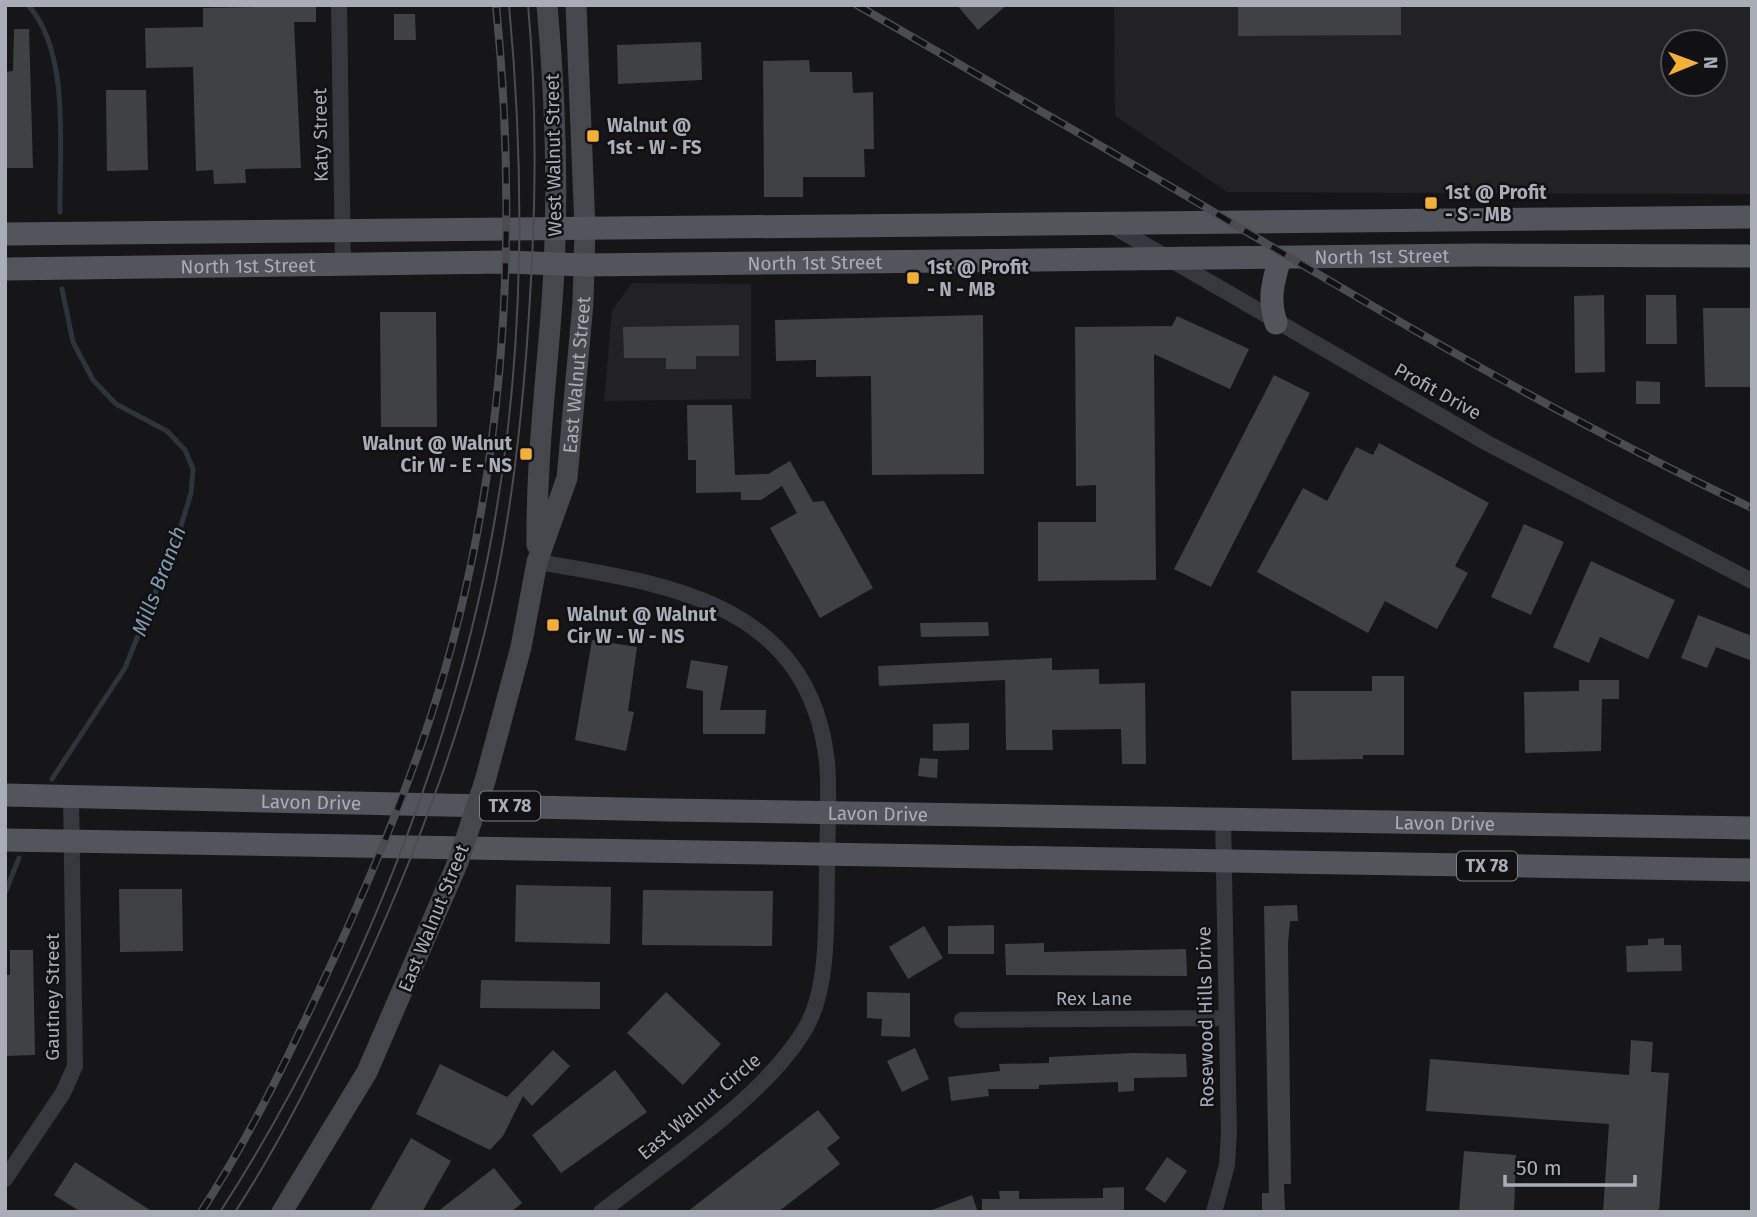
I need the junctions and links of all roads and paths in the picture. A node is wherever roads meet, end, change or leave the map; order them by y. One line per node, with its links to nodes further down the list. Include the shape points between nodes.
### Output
1 (339, 5): 9 (street, Katy Street)
2 (547, 5): 7 (street, West Walnut Street, via 557,150)
3 (576, 5): 8 (street, West Walnut Street)
4 (1752, 217): 5 (main road, North 1st Street)
5 (1476, 220): 6 (main road, North 1st Street); 11 (main road)
6 (1111, 225): 8 (main road, North 1st Street); 14 (street, Profit Drive)
7 (555, 227): 8 (main road, North 1st Street); 9 (main road, North 1st Street); 16 (street, West Walnut Street)
8 (585, 228): 17 (street, West Walnut Street)
9 (343, 230): 10 (main road, North 1st Street); 15 (street, Katy Street)
10 (5, 234)
11 (1477, 255): 12 (main road, North 1st Street); 13 (main road, North 1st Street)
12 (1752, 256)
13 (1280, 258): 14 (main road, North 1st Street); 19 (main road, via 1270,304)
14 (1171, 261): 17 (main road, North 1st Street); 19 (street, Profit Drive)
15 (344, 264): 16 (main road, North 1st Street); 18 (main road, North 1st Street)
16 (554, 264): 17 (main road, North 1st Street); 20 (street, East Walnut Street, via 536,478)
17 (584, 265): 20 (street, East Walnut Street, via 567,478)
18 (5, 270)
19 (1276, 323): 21 (street, Profit Drive, via 1487,443)
20 (537, 562): 24 (street, East Walnut Circle, via 668,589 722,608 774,641 797,669 814,707 827,762); 35 (street, East Walnut Street, bridge, via 521,647 458,862 367,1072)
21 (1752, 581)
22 (5, 795): 23 (main road, Lavon Drive / TX 78)
23 (71, 796): 24 (main road, Lavon Drive / TX 78); 28 (street, Gautney Street)
24 (826, 812): 25 (main road, Lavon Drive / TX 78); 29 (street, East Walnut Circle)
25 (1223, 819): 26 (main road, Lavon Drive / TX 78); 30 (street, Rosewood Hills Drive)
26 (1752, 828)
27 (5, 839): 28 (main road, TX 78)
28 (71, 841): 29 (main road, TX 78); 34 (street, Gautney Street, via 75,1066)
29 (827, 853): 30 (main road, TX 78); 36 (street, East Walnut Circle, via 822,972 807,1027 782,1063 741,1102)
30 (1223, 862): 31 (main road, TX 78); 32 (street, Rosewood Hills Drive)
31 (1752, 870)
32 (1227, 1018): 33 (street, Rex Lane); 37 (street, Rosewood Hills Drive, via 1227,1165)
33 (962, 1020)
34 (5, 1179)
35 (282, 1212)
36 (601, 1212)
37 (1214, 1212)

